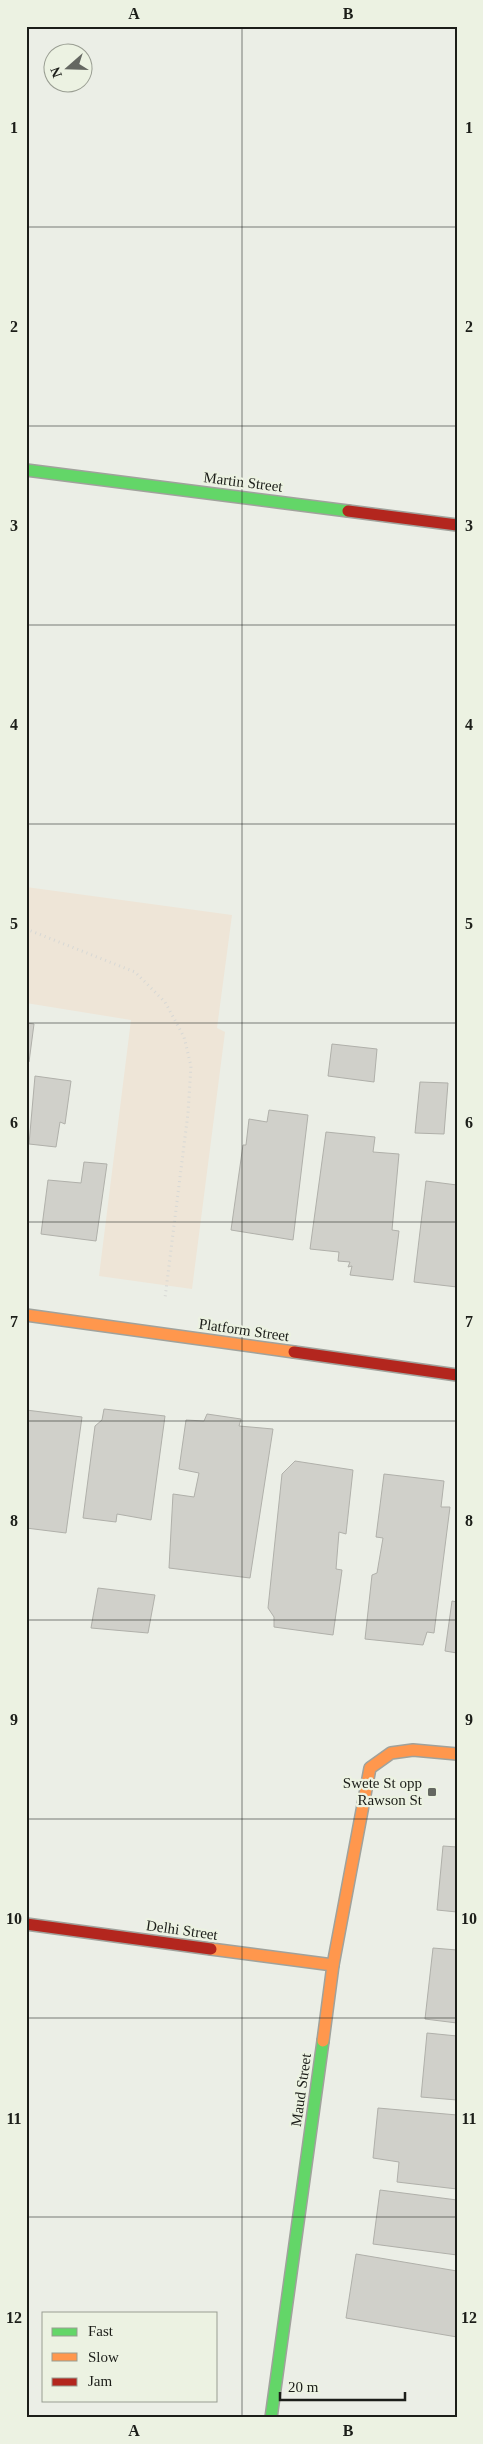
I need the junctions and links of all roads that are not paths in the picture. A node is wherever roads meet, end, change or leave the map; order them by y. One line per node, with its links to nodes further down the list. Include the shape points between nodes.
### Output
1 (26, 470): 2 (street, Martin Street)
2 (457, 525)
3 (26, 1315): 4 (street, Platform Street)
4 (457, 1375)
5 (457, 1754): 7 (street, Maud Street, via 391,1753 370,1768)
6 (26, 1924): 7 (street, Delhi Street)
7 (333, 1966): 8 (street, Maud Street)
8 (271, 2418)

